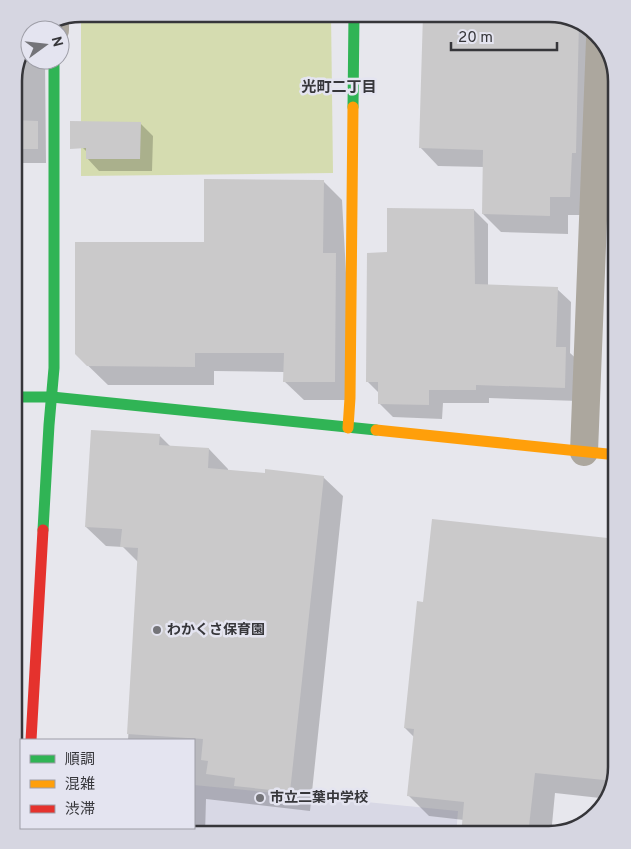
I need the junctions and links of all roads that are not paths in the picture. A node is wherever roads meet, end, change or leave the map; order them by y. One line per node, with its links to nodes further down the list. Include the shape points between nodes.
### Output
1 (354, 23): 6 (street)
2 (600, 50): 7 (street)
3 (54, 70): 5 (street)
4 (23, 397): 5 (street)
5 (52, 397): 6 (street); 9 (street)
6 (348, 428): 7 (street)
7 (584, 452): 8 (street)
8 (608, 455)
9 (31, 739)

